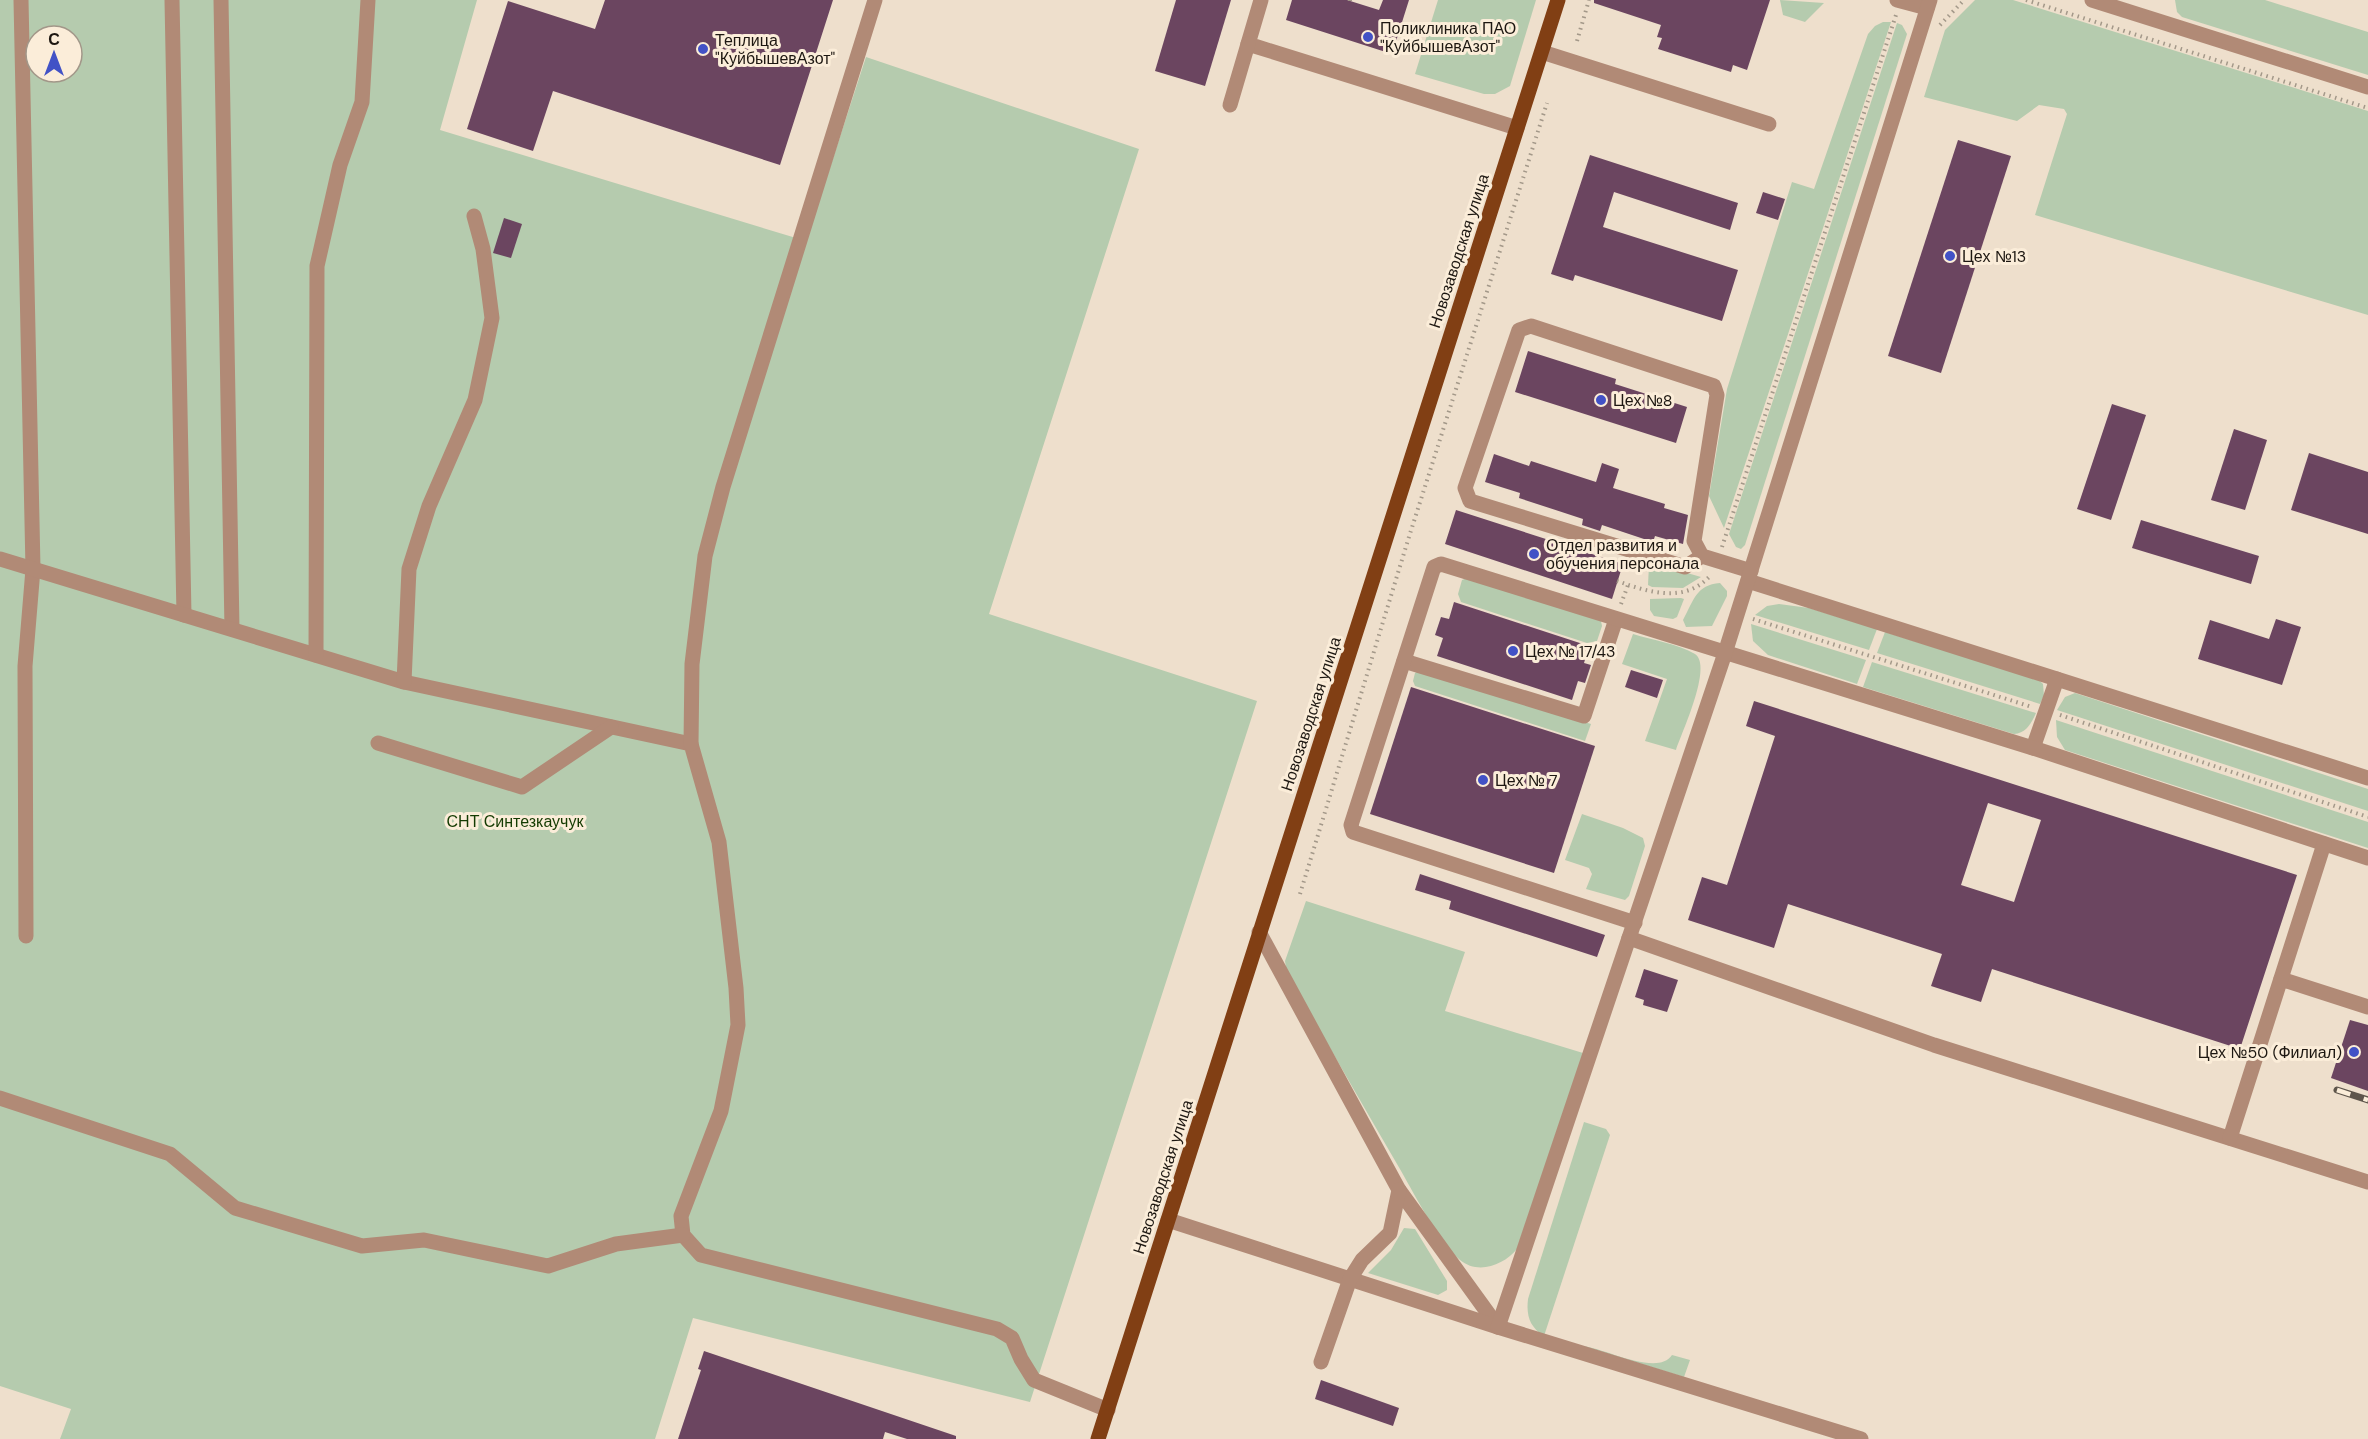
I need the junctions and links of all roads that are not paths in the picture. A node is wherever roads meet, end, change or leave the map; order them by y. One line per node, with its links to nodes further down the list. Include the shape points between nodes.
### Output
1 (21, 0): 20 (street)
2 (172, 0): 22 (street)
3 (220, 0): 24 (street)
4 (368, 0): 26 (street, via 362,102 340,165 318,266)
5 (875, 0): 32 (street, via 705,556 692,664)
6 (1261, 0): 11 (street)
7 (1558, 0): 12 (main road, Новозаводская улица)
8 (1899, 0): 10 (street)
9 (2092, 0): 13 (street)
10 (1928, 4): 21 (street)
11 (1248, 44): 14 (street); 16 (street)
12 (1542, 52): 15 (street); 16 (main road, Новозаводская улица)
13 (2368, 87)
14 (1230, 105)
15 (1769, 124)
16 (1517, 128): 38 (main road, Новозаводская улица)
17 (474, 216): 29 (street, via 483,249 492,318 475,400 429,506 409,569)
18 (1710, 558): 18 (street, via 1694,541 1717,395 1714,386 1531,326 1519,330 1465,488 1470,501 1685,567); 21 (street)
19 (0, 560): 20 (street)
20 (33, 569): 22 (street); 39 (street, via 25,666)
21 (1749, 576): 25 (street); 28 (street)
22 (184, 615): 24 (street)
23 (1616, 619): 25 (street); 27 (street, via 1441,564 1434,567); 27 (street, via 1584,716)
24 (232, 629): 26 (street)
25 (1725, 653): 33 (street); 37 (street)
26 (316, 655): 29 (street)
27 (1404, 661): 37 (street, via 1351,825 1353,832)
28 (2057, 679): 33 (street); 34 (street)
29 (404, 682): 30 (street)
30 (610, 727): 31 (street, via 522,787); 32 (street)
31 (378, 743)
32 (691, 744): 48 (street, via 719,842 738,1025 721,1111 681,1216)
33 (2033, 748): 35 (street)
34 (2368, 778)
35 (2324, 844): 36 (street); 41 (street)
36 (2368, 858)
37 (1635, 923): 40 (street)
38 (1259, 932): 46 (street); 47 (main road, Новозаводская улица)
39 (26, 936)
40 (1629, 938): 44 (street, via 1934,1045); 50 (street)
41 (2281, 979): 42 (street); 44 (street)
42 (2368, 1007)
43 (0, 1098): 48 (street, via 170,1154 235,1208 362,1246 424,1239 548,1266 616,1244)
44 (2230, 1138): 45 (street)
45 (2368, 1182)
46 (1399, 1190): 49 (street, via 1390,1233 1362,1260); 50 (street)
47 (1168, 1220): 49 (street); 52 (main road, Новозаводская улица)
48 (683, 1235): 52 (street, via 701,1255 997,1329 1012,1338 1034,1380)
49 (1350, 1279): 50 (street); 51 (street)
50 (1498, 1327): 54 (street)
51 (1321, 1362)
52 (1108, 1410): 53 (main road, Новозаводская улица)
53 (1098, 1439)
54 (1861, 1439)

